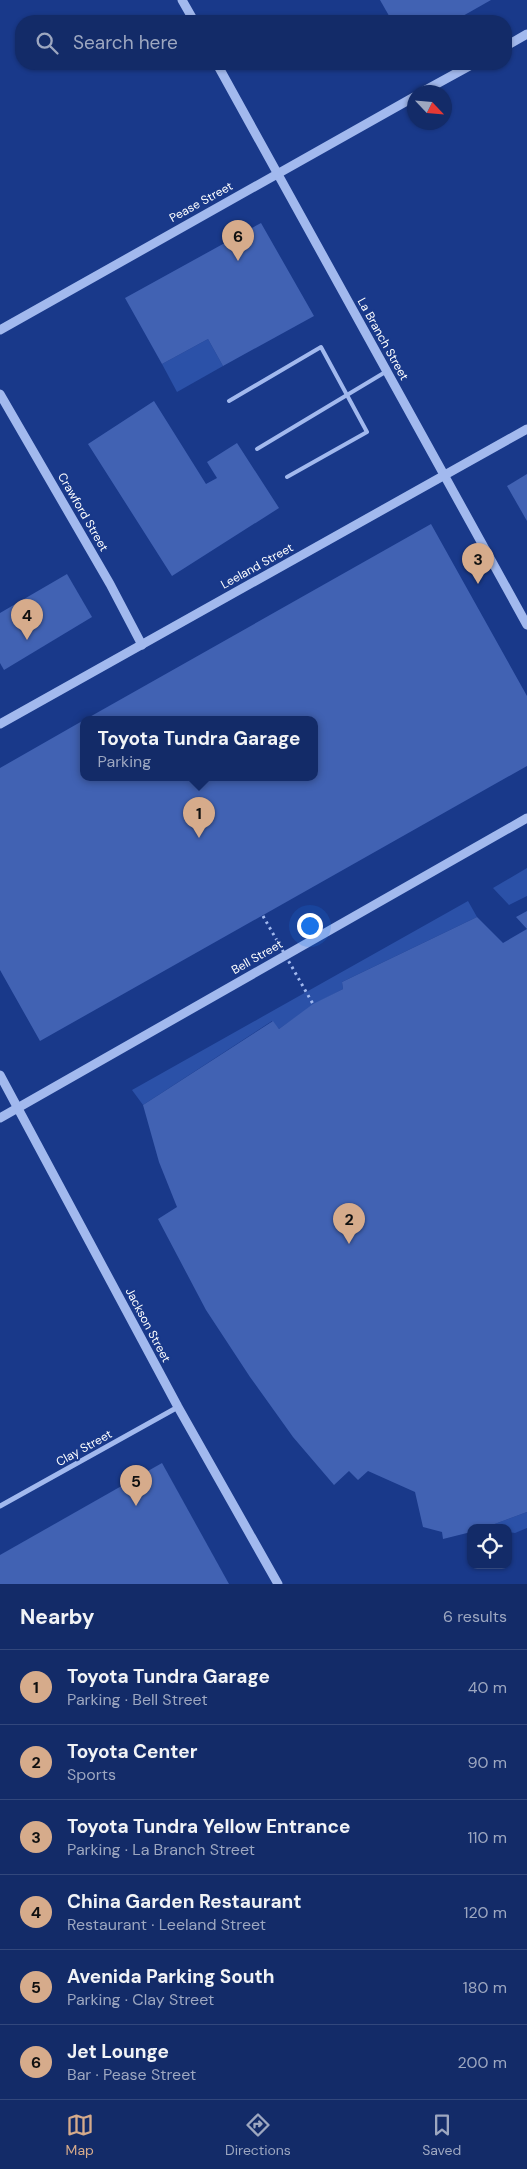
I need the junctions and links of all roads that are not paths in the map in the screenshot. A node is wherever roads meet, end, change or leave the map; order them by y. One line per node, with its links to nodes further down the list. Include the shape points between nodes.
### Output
1 (182, 0): 2 (street)
2 (191, 15)
3 (527, 34): 4 (street)
4 (512, 43)
5 (220, 70): 9 (street, La Branch Street)
6 (463, 70): 7 (street)
7 (435, 85)
8 (407, 101): 9 (street, Pease Street)
9 (277, 174): 10 (street, Pease Street); 11 (street, La Branch Street)
10 (0, 330)
11 (387, 371): 13 (lane); 17 (street, La Branch Street)
12 (0, 394): 20 (street, Crawford Street)
13 (346, 394): 14 (lane, via 321,347); 16 (lane); 18 (lane, via 367,432)
14 (230, 402)
15 (527, 429): 17 (street, Leeland Street)
16 (257, 449)
17 (444, 475): 19 (street, La Branch Street); 20 (street, Leeland Street)
18 (287, 477)
19 (527, 626)
20 (142, 645): 21 (street, Leeland Street)
21 (0, 724)
22 (527, 818): 24 (street, Bell Street)
23 (0, 1075): 24 (street, Jackson Street)
24 (18, 1108): 25 (street, Bell Street); 26 (street, Jackson Street)
25 (0, 1118)
26 (178, 1407): 27 (street, Clay Street); 28 (street, Jackson Street)
27 (0, 1506)
28 (278, 1584)

